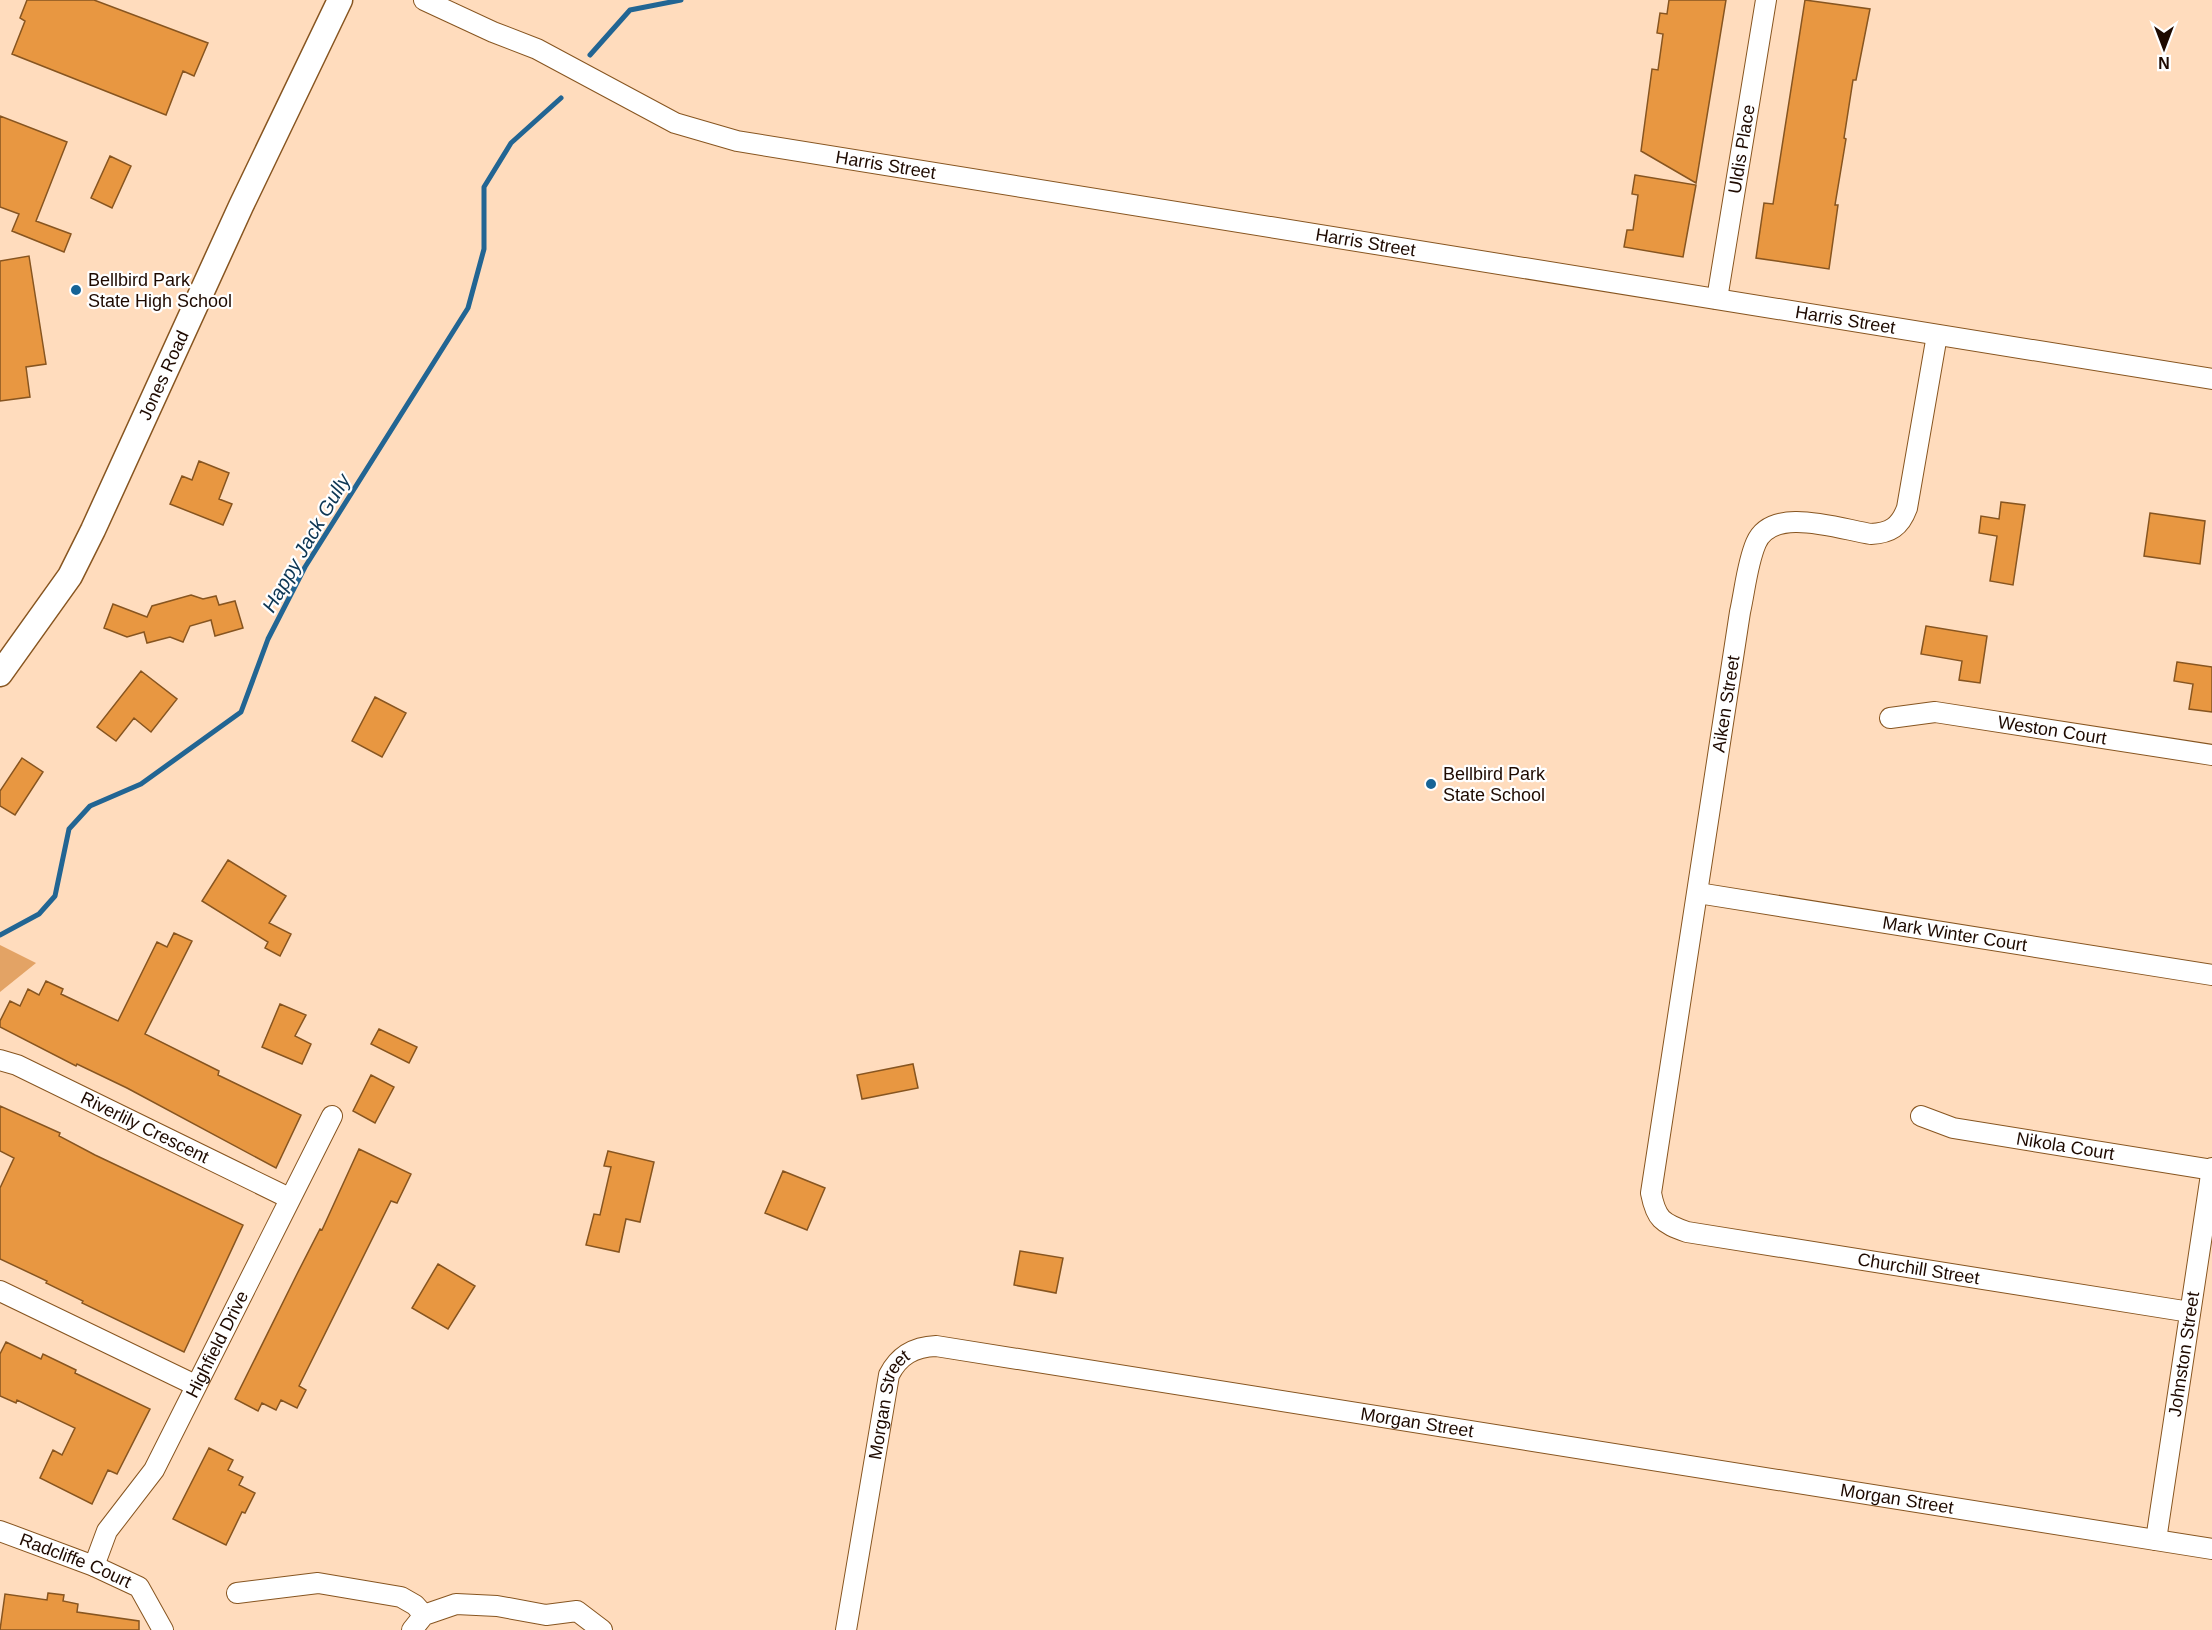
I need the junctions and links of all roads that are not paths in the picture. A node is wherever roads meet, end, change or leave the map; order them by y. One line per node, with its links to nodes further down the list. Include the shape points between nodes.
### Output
1 (340, 0): 9 (street, Jones Road, via 89,539 70,576)
2 (424, 0): 5 (street, Harris Street)
3 (453, 0): 5 (street, Harris Street, via 500,22)
4 (1766, 0): 6 (street, Uldis Place)
5 (537, 49): 6 (street, Harris Street, via 675,123 737,141)
6 (1717, 299): 7 (street, Harris Street)
7 (1937, 335): 8 (street, Harris Street); 12 (street, Aiken Street, via 1902,520 1884,533 1871,534 1784,521 1763,531 1756,542 1740,612)
8 (2212, 379)
9 (0, 674)
10 (1890, 718): 11 (street, Weston Court, via 1935,712)
11 (2212, 755)
12 (1698, 893): 13 (street, Mark Winter Court); 19 (street, Aiken Street, via 1651,1193)
13 (2212, 975)
14 (0, 1060): 18 (street, Riverlily Crescent)
15 (332, 1116): 18 (street, Highfield Drive)
16 (1921, 1116): 17 (street, Nikola Court, via 1953,1128)
17 (2212, 1169): 21 (street, Johnston Street)
18 (289, 1198): 22 (street, Highfield Drive)
19 (1655, 1211): 21 (street, Churchill Street, via 1665,1224 1686,1232)
20 (0, 1291): 22 (street)
21 (2190, 1312): 24 (street, Johnston Street)
22 (195, 1385): 26 (street, Highfield Drive, via 154,1470 107,1531)
23 (0, 1531): 26 (street, Radcliffe Court)
24 (2156, 1540): 25 (street, Morgan Street); 31 (street, Morgan Street, via 926,1346 909,1351 898,1360 886,1383)
25 (2212, 1549)
26 (94, 1566): 29 (street, Radcliffe Court, via 139,1587)
27 (237, 1593): 28 (street, via 318,1582 402,1597 415,1605)
28 (418, 1623): 30 (street, via 456,1604 546,1615 578,1611)
29 (163, 1630)
30 (602, 1630)
31 (846, 1630)

